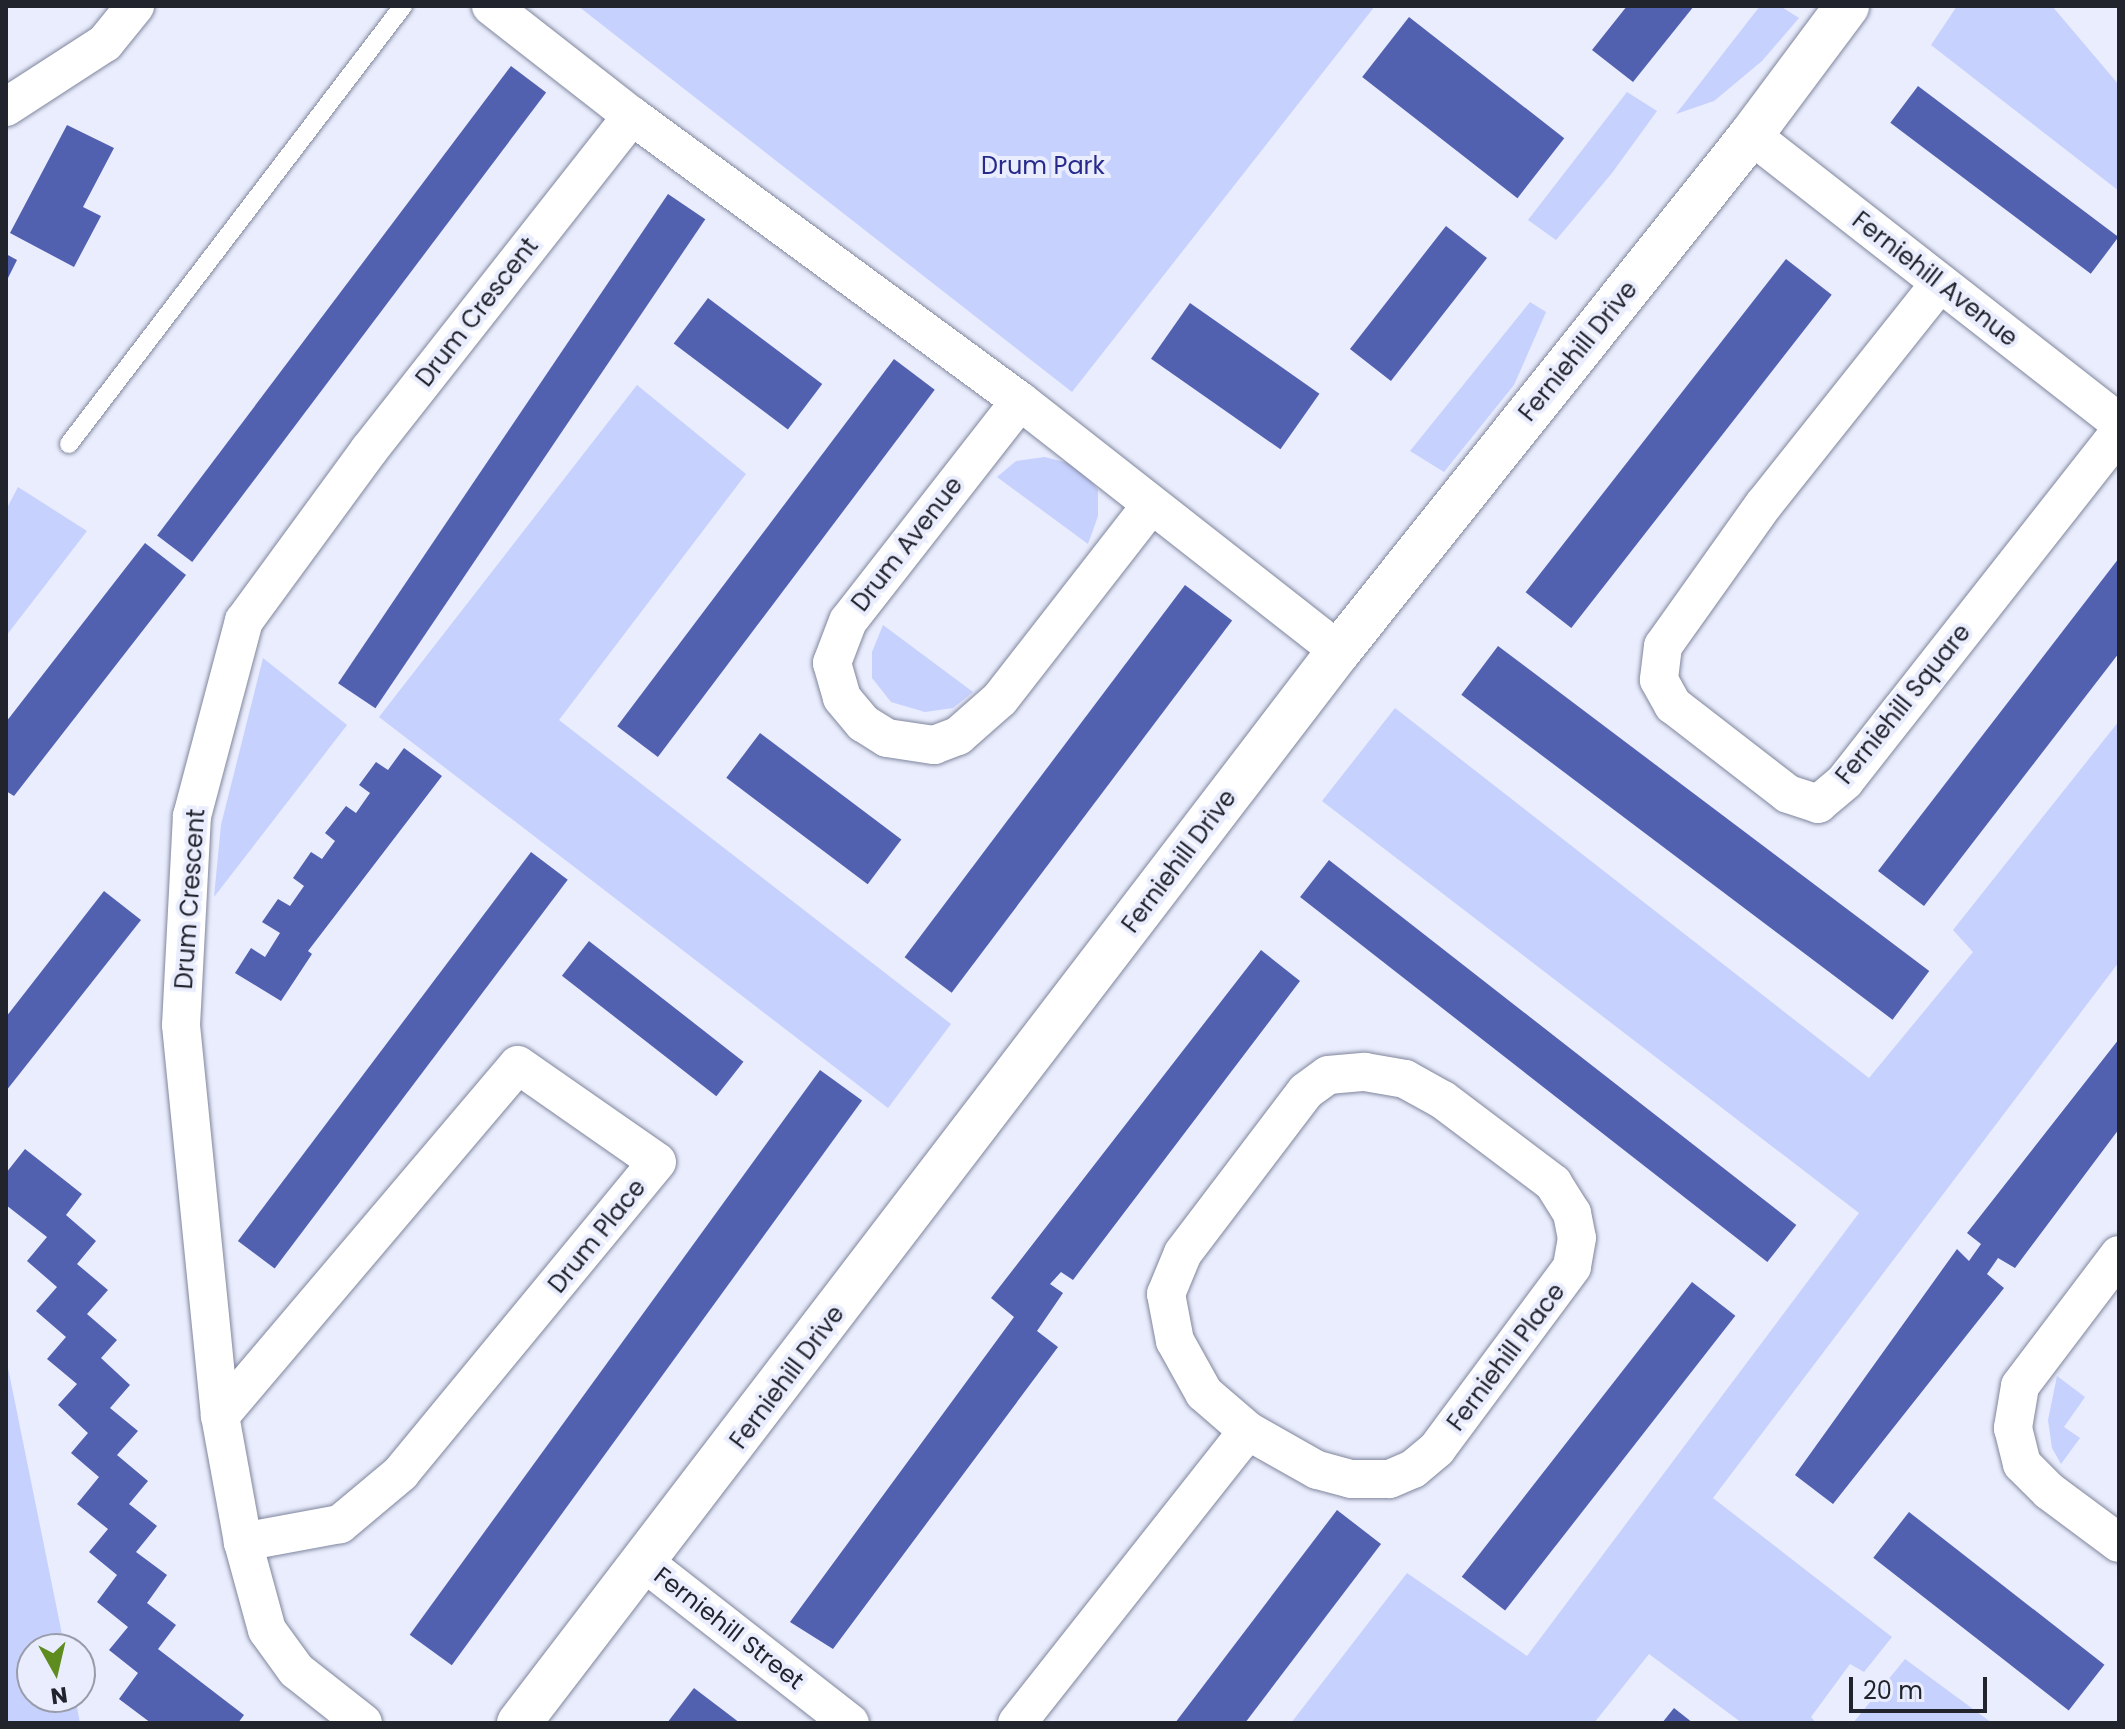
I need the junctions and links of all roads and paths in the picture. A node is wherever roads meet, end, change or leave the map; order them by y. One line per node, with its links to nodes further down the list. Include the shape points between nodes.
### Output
1 (135, 6): 5 (street, via 105,43)
2 (403, 6): 12 (lane)
3 (491, 6): 6 (street)
4 (1847, 6): 7 (main road, Ferniehill Drive)
5 (6, 107)
6 (632, 116): 9 (street); 16 (street, Drum Crescent, via 369,450 244,621 192,816 181,1025)
7 (1751, 135): 8 (street, Ferniehill Avenue); 14 (main road, Ferniehill Drive)
8 (1940, 283): 10 (street, Ferniehill Avenue); 11 (street, Ferniehill Square, via 1764,504 1663,646 1659,680 1673,705 1788,794 1818,804 1845,781)
9 (1020, 401): 13 (street); 13 (street, Drum Avenue, via 848,621 832,663 842,698 863,723 887,738 934,745 958,736 1000,699)
10 (2119, 423)
11 (2119, 433)
12 (69, 444)
13 (1151, 505): 14 (street)
14 (1339, 651): 20 (main road, Ferniehill Drive)
15 (2119, 1255): 19 (street, via 2020,1386 2013,1428 2022,1464)
16 (220, 1416): 18 (street, Drum Crescent); 18 (street, Drum Place, via 518,1065 657,1162 401,1473 340,1524)
17 (1248, 1431): 17 (street, Ferniehill Place, via 1204,1393 1175,1341 1166,1294 1183,1253 1306,1091 1328,1075 1365,1072 1405,1079 1443,1100 1553,1183 1572,1213 1577,1238 1572,1267 1437,1449 1413,1469 1389,1479 1351,1479 1317,1470); 24 (street)
18 (243, 1542): 21 (street, Drum Crescent, via 267,1630 296,1670)
19 (2119, 1543)
20 (645, 1563): 22 (main road, Ferniehill Drive); 23 (street, Ferniehill Street)
21 (363, 1723)
22 (519, 1723)
23 (850, 1723)
24 (1017, 1723)

